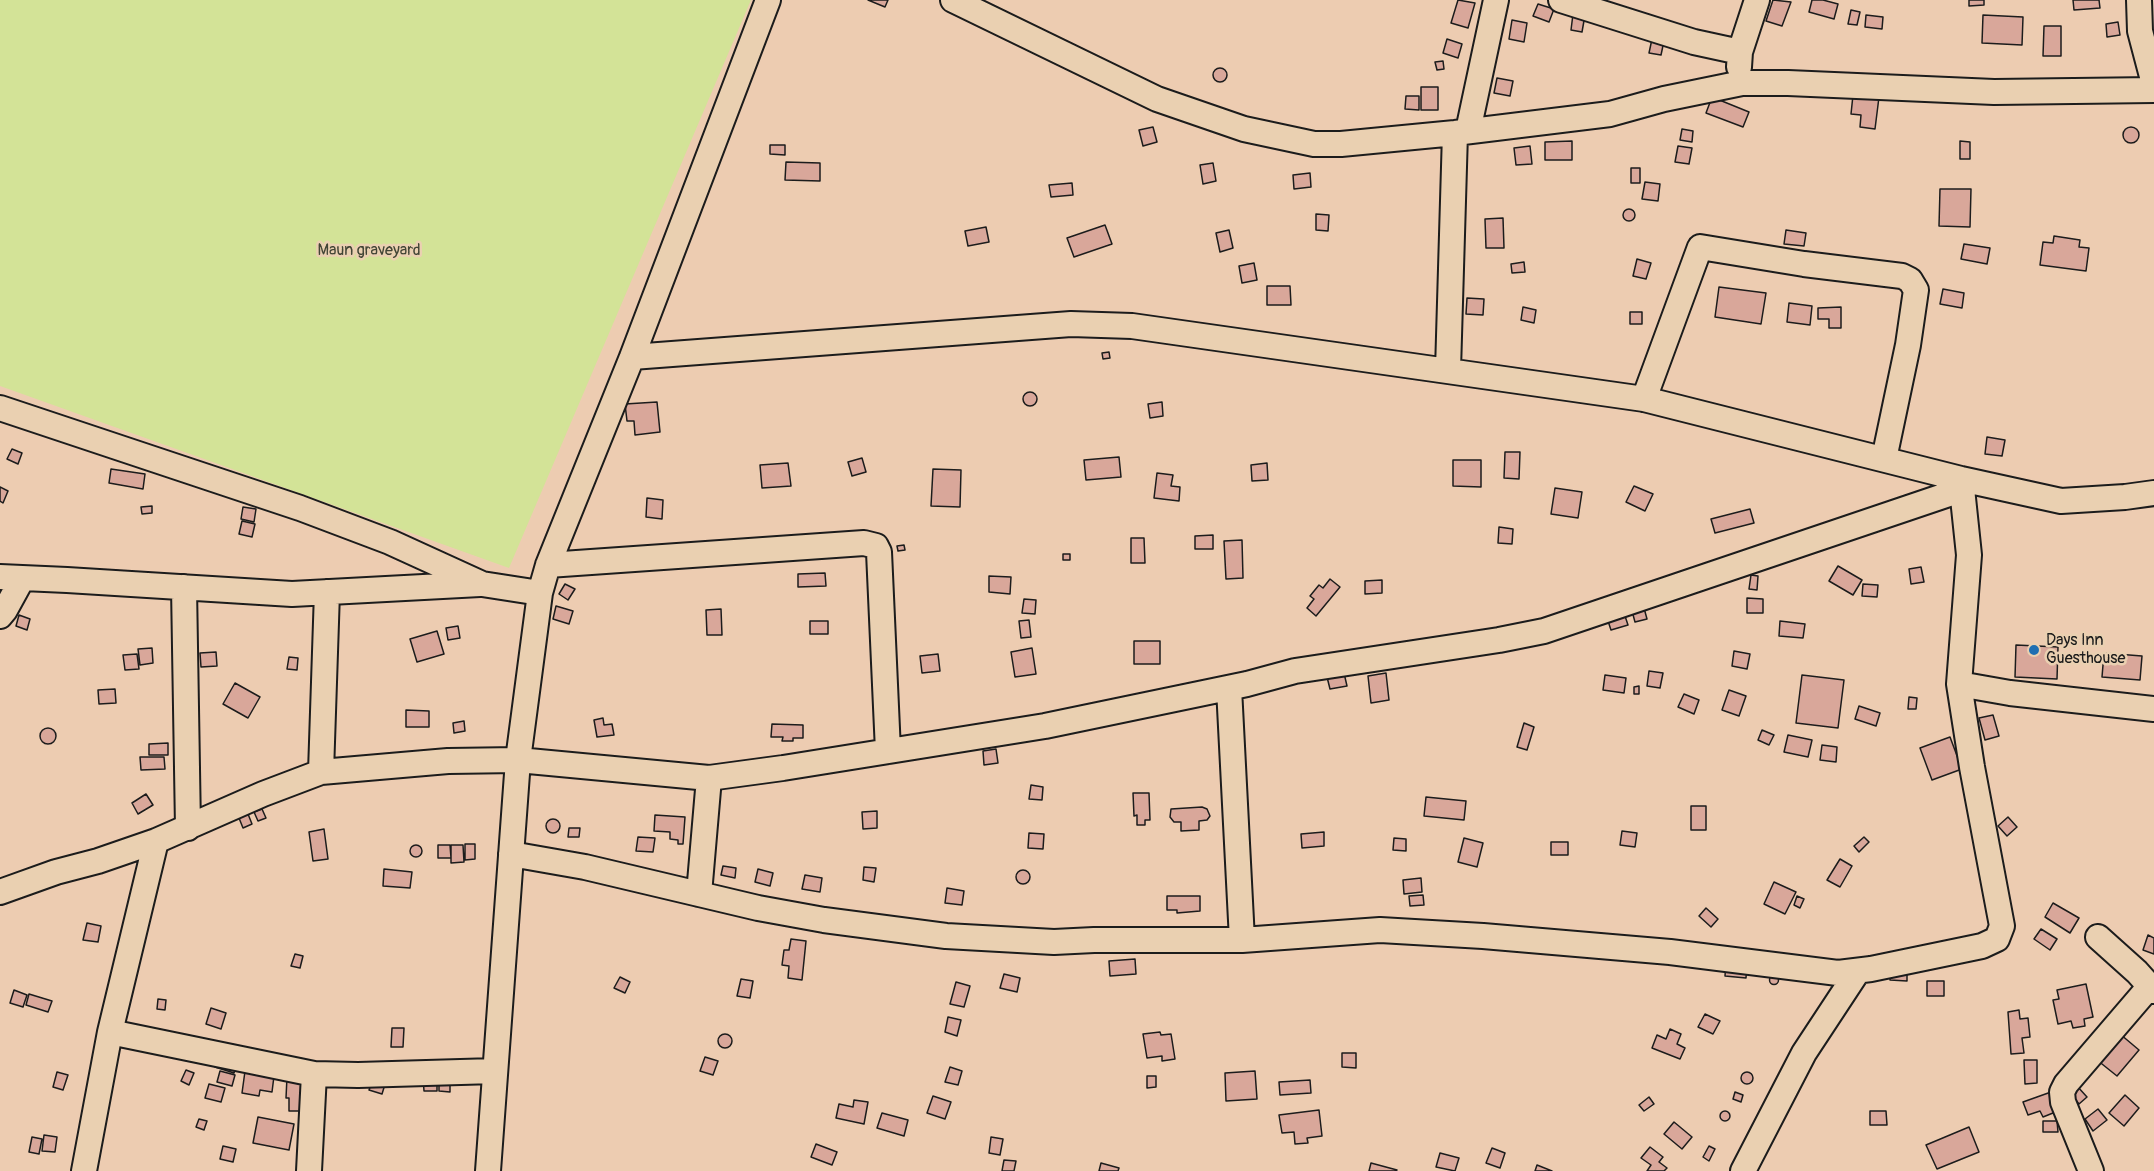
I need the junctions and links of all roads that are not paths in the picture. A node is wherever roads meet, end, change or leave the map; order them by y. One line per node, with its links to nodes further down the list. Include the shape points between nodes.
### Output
1 (768, 0): 12 (street)
2 (953, 0): 11 (street, via 1157,99 1244,129 1314,144)
3 (1496, 0): 11 (street)
4 (1561, 0): 7 (street, via 1694,42)
5 (1757, 0): 7 (street)
6 (2139, 0): 9 (street, via 2140,31)
7 (1740, 52): 8 (street)
8 (1742, 83): 10 (street, via 1994,92); 11 (street, via 1610,114)
9 (2154, 84)
10 (2154, 90)
11 (1462, 132): 13 (street)
12 (632, 357): 13 (street, via 1102,323); 19 (street)
13 (1448, 370): 14 (street)
14 (1644, 399): 16 (street); 16 (street, via 1700,247 1902,276 1916,290)
15 (0, 408): 22 (street, via 300,508 390,542)
16 (1884, 459): 17 (street)
17 (1961, 485): 18 (street, via 2061,501); 27 (street, via 1969,555); 28 (street, via 1544,631 1295,671)
18 (2154, 493)
19 (548, 565): 25 (street); 30 (street, via 864,543 876,546)
20 (0, 568): 21 (street)
21 (11, 578): 23 (street); 26 (street, via 5,610)
22 (482, 584): 24 (street); 25 (street)
23 (184, 587): 24 (street, via 292,594); 34 (street)
24 (327, 592): 32 (street)
25 (540, 593): 31 (street)
26 (0, 616)
27 (1959, 684): 29 (street); 41 (street, via 2002,926 1997,939 1982,946)
28 (1229, 688): 30 (street, via 1045,726); 40 (street)
29 (2154, 709)
30 (888, 751): 33 (street)
31 (518, 760): 32 (street, via 448,761); 33 (street); 36 (street)
32 (321, 772): 34 (street)
33 (709, 778): 38 (street)
34 (188, 828): 35 (street)
35 (156, 841): 37 (street); 43 (street)
36 (511, 854): 38 (street); 44 (street)
37 (0, 892)
38 (699, 894): 40 (street, via 824,920 946,936 1054,942)
39 (2097, 937): 42 (street)
40 (1242, 940): 41 (street, via 1380,930 1670,952 1838,973)
41 (1858, 971): 49 (street, via 1804,1053)
42 (2152, 989): 50 (street, via 2062,1092)
43 (110, 1032): 45 (street); 46 (street)
44 (495, 1071): 45 (street); 48 (street)
45 (314, 1074): 47 (street)
46 (84, 1171)
47 (309, 1171)
48 (488, 1171)
49 (1743, 1171)
50 (2091, 1171)

